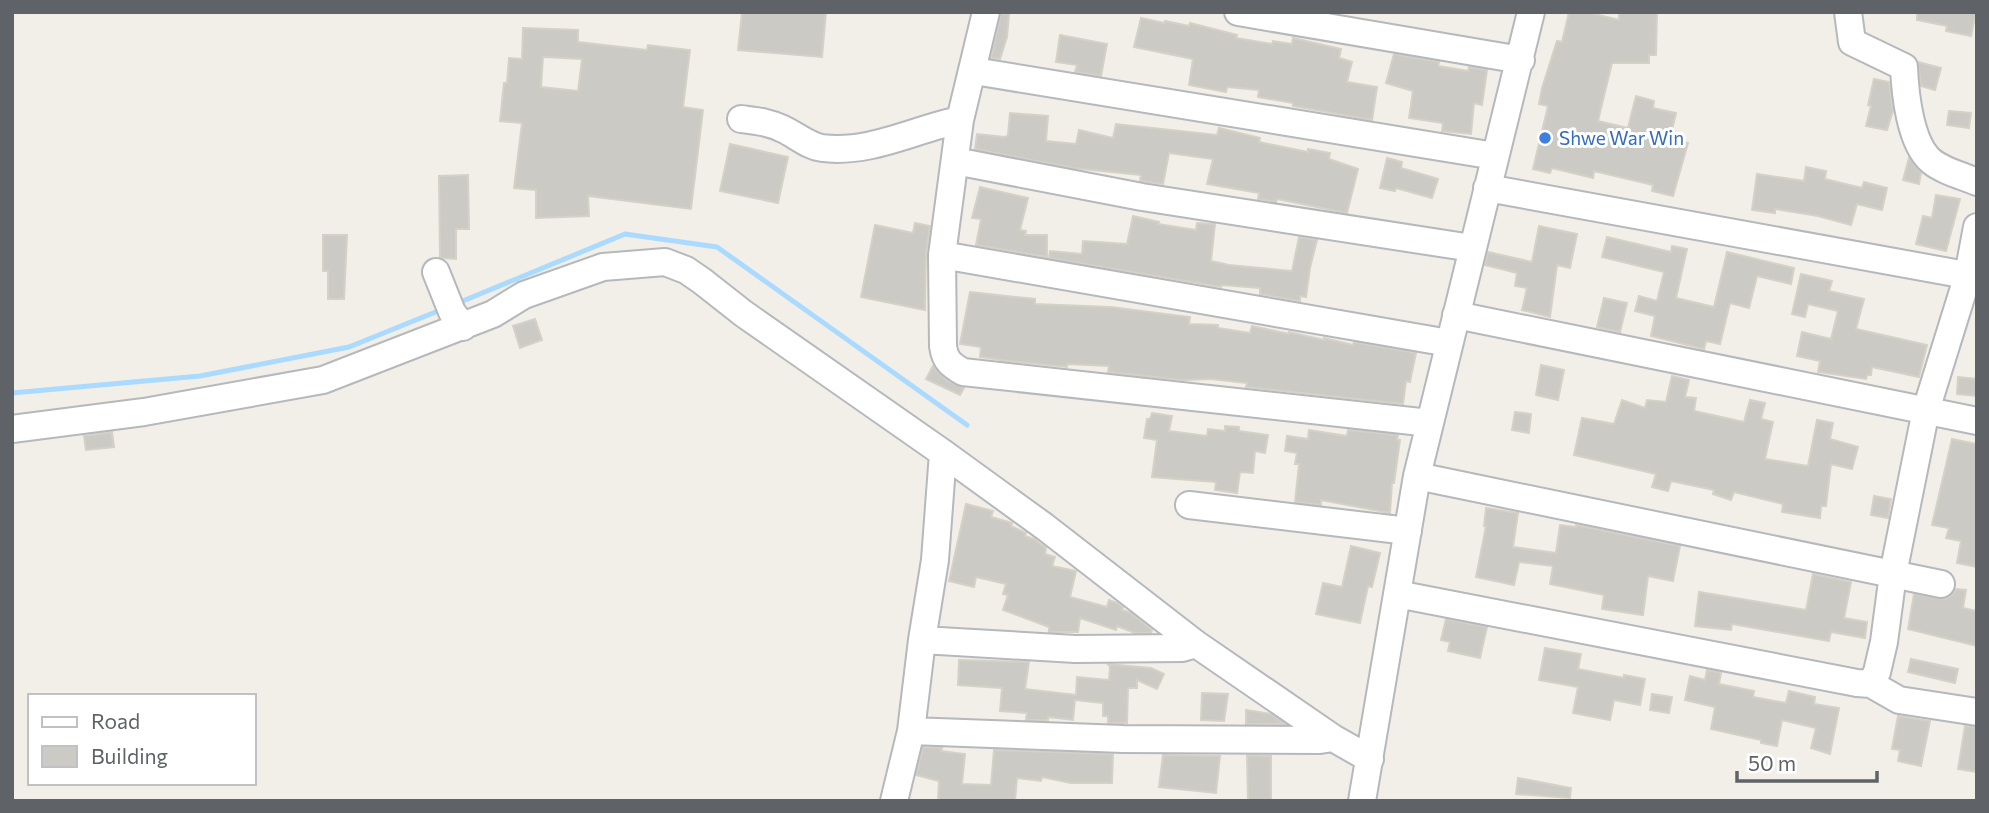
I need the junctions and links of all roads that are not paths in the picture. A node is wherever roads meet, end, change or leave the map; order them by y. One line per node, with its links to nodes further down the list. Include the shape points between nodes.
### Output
1 (986, 12): 6 (street)
2 (1238, 12): 5 (street)
3 (1531, 12): 5 (street)
4 (1848, 12): 11 (street, via 1852,42 1904,66 1905,96 1922,150 1933,163)
5 (1521, 60): 9 (street)
6 (974, 71): 8 (street); 9 (street)
7 (741, 119): 8 (street, via 765,122 820,148 887,142)
8 (960, 120): 10 (street)
9 (1495, 156): 12 (street)
10 (955, 161): 14 (street, via 1142,197); 15 (street)
11 (1977, 182)
12 (1487, 188): 14 (street); 17 (street)
13 (1977, 227): 17 (street)
14 (1472, 248): 19 (street)
15 (942, 255): 20 (street); 23 (street, via 944,355 963,372)
16 (436, 272): 18 (street)
17 (1972, 276): 21 (street)
18 (454, 312): 24 (street, via 323,380 144,412); 25 (street, via 493,314 524,295 603,267 665,262 686,270)
19 (1456, 315): 20 (street); 21 (street)
20 (1449, 343): 23 (street)
21 (1926, 411): 22 (street); 29 (street)
22 (1977, 421)
23 (1430, 423): 26 (street)
24 (12, 429)
25 (943, 453): 32 (street, via 935,560); 33 (street)
26 (1417, 476): 28 (street); 29 (street)
27 (1189, 505): 28 (street)
28 (1408, 531): 31 (street)
29 (1894, 574): 30 (street); 34 (street, via 1884,642)
30 (1941, 584)
31 (1397, 594): 34 (street); 38 (street)
32 (922, 640): 33 (street, via 1075,649); 36 (street)
33 (1196, 644): 37 (street)
34 (1871, 684): 35 (street, via 1899,700)
35 (1977, 712)
36 (911, 732): 37 (street, via 1122,739); 39 (street)
37 (1333, 738): 38 (street)
38 (1370, 758): 40 (street)
39 (894, 801)
40 (1362, 801)

